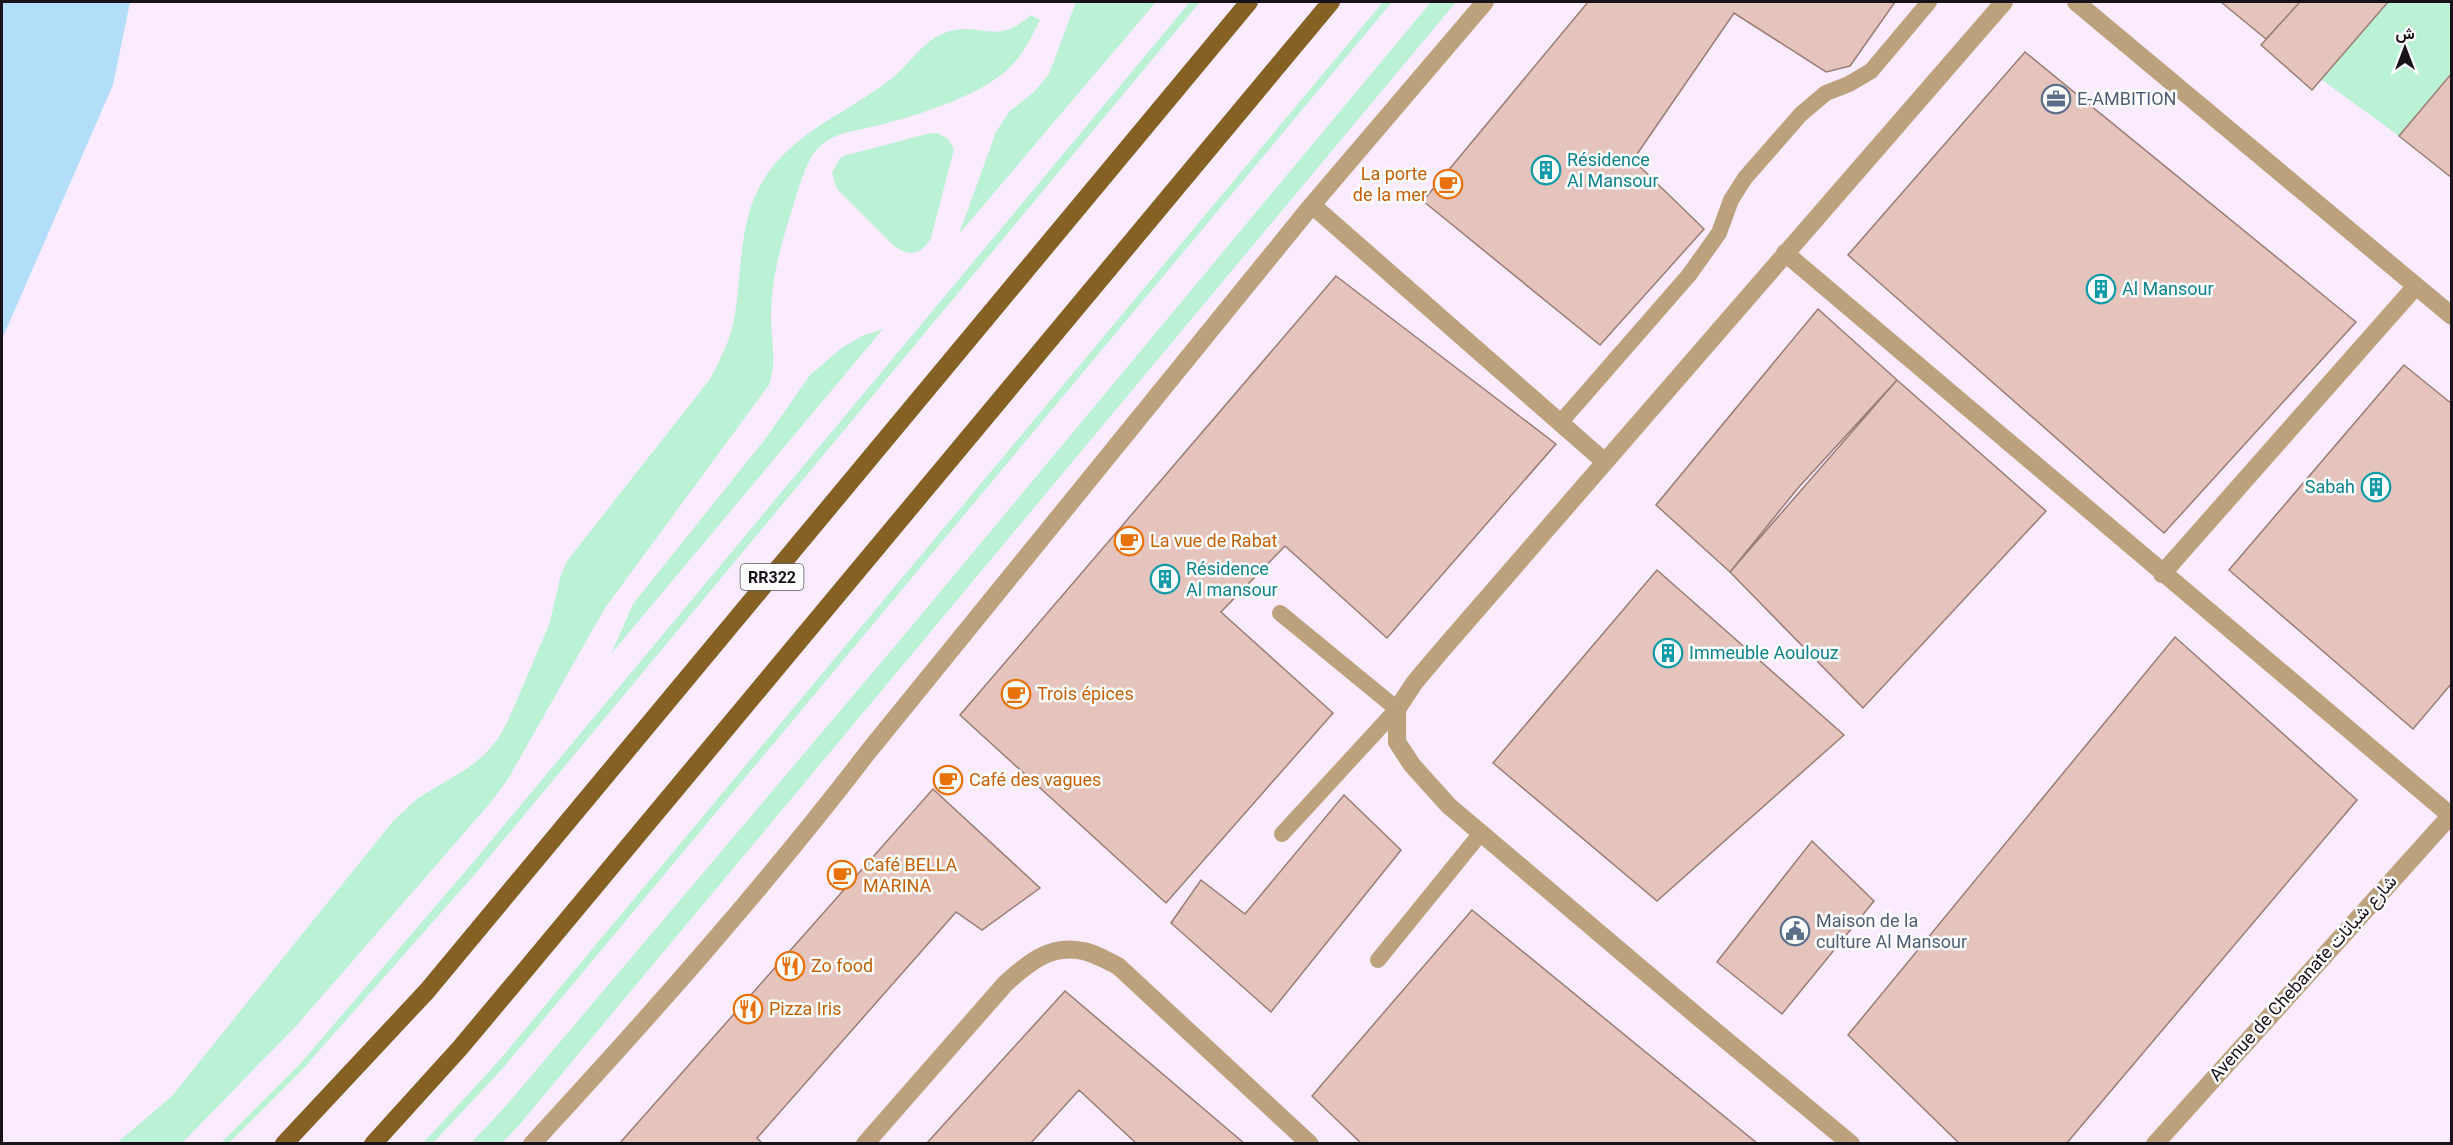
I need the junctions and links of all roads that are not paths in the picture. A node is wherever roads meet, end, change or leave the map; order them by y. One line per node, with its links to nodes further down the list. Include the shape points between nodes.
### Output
1 (1249, 2): 21 (main road, RR322, via 428,991)
2 (1331, 2): 22 (main road, via 522,974)
3 (1485, 2): 7 (street)
4 (1929, 2): 11 (lane, via 1871,71 1826,93 1801,114 1745,178 1731,200 1719,233 1689,275)
5 (2004, 2): 8 (street)
6 (2076, 2): 9 (street)
7 (1312, 205): 11 (street); 20 (street, via 804,836)
8 (1785, 253): 12 (street); 13 (street)
9 (2416, 286): 10 (street); 13 (street)
10 (2451, 316)
11 (1560, 423): 12 (street)
12 (1605, 462): 15 (street, via 1415,682)
13 (2163, 574): 16 (street)
14 (1280, 613): 15 (lane)
15 (1397, 709): 17 (street, via 1397,742 1412,765 1449,806); 18 (lane)
16 (2451, 815): 26 (street, Avenue de Chebanate شارع شبانات)
17 (1481, 833): 19 (lane); 25 (street)
18 (1282, 834)
19 (1378, 960)
20 (538, 1141)
21 (284, 1143)
22 (373, 1143)
23 (865, 1143): 24 (street, via 1005,984 1028,963 1052,950 1084,951 1118,966)
24 (1310, 1143)
25 (1851, 1143)
26 (2155, 1143)

